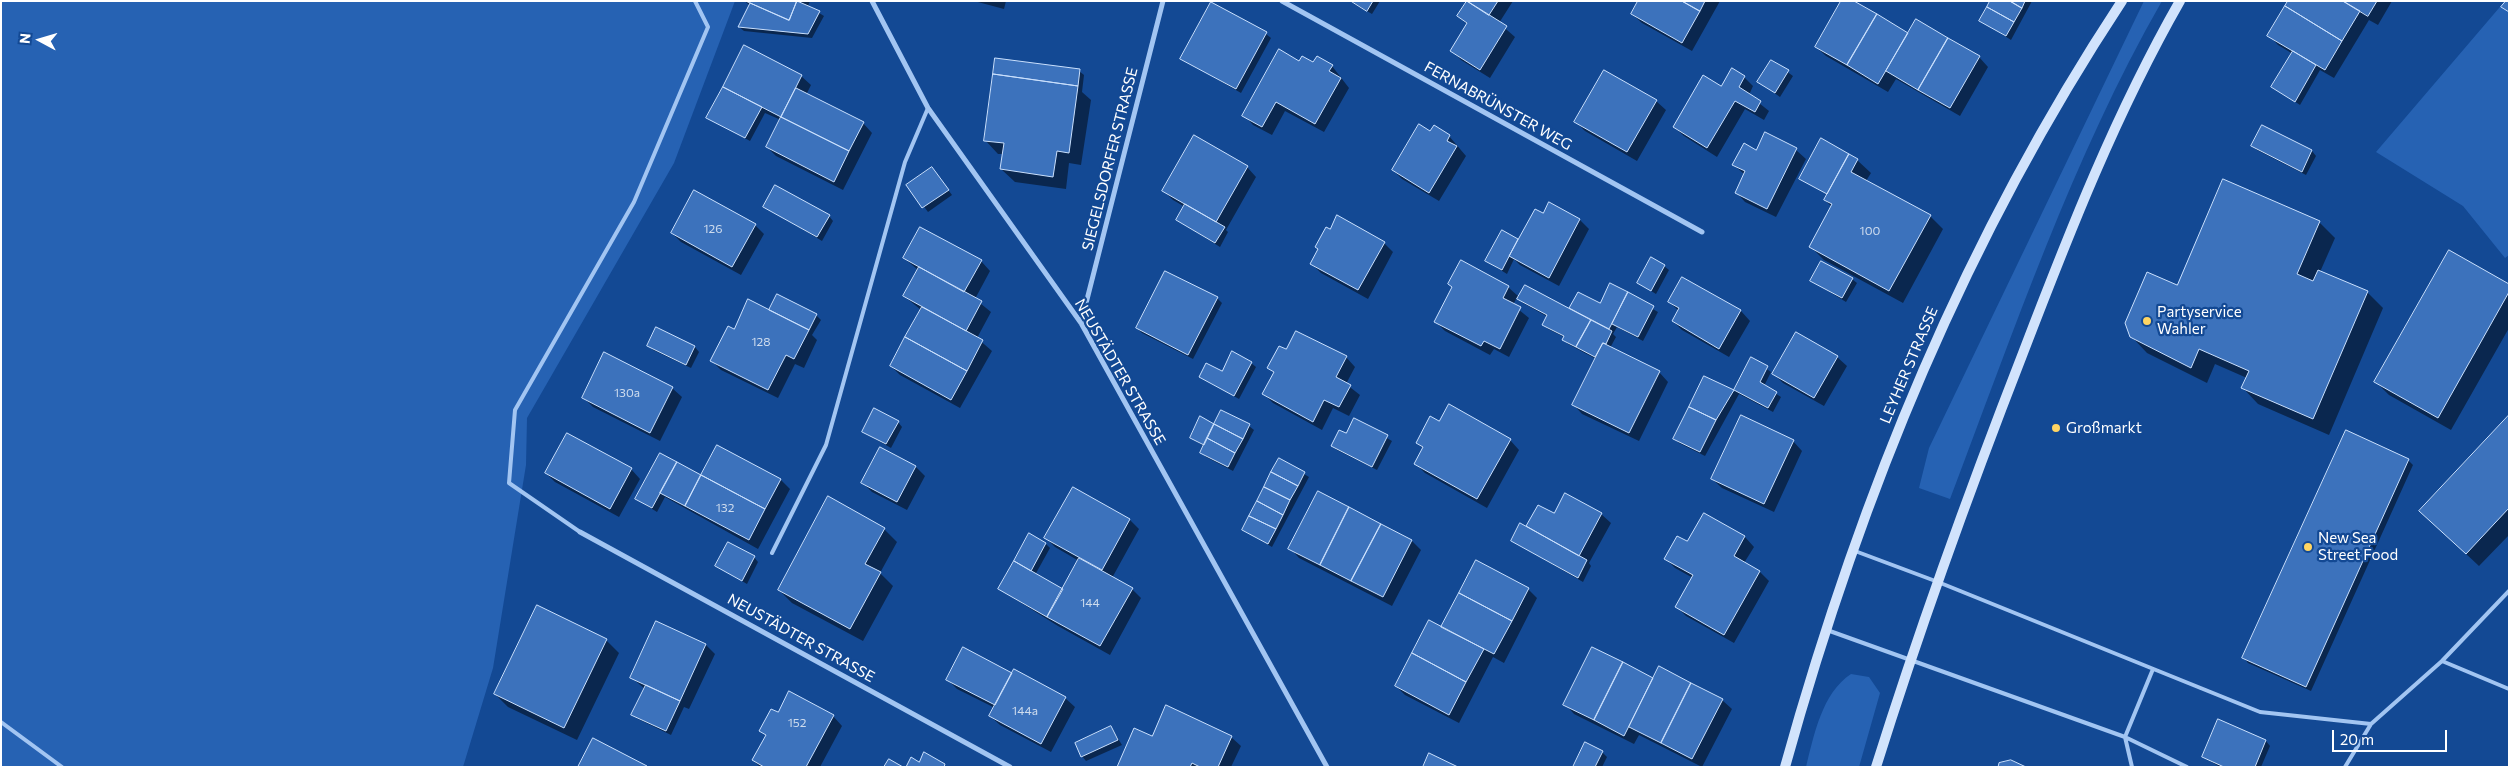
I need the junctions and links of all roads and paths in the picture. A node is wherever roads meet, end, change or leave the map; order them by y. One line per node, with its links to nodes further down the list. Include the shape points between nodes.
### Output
1 (695, 1): 10 (lane, via 708,27 634,202 515,410 509,483)
2 (872, 1): 7 (street, NEUSTÄDTER STRASSE)
3 (1163, 1): 9 (street, SIEGELSDORFER STRASSE)
4 (1282, 1): 8 (street, FERNABRÜNSTER WEG)
5 (2122, 1): 11 (main road, LEYHER STRASSE, via 2022,166 1953,302 1884,462)
6 (2180, 1): 13 (main road, via 2123,111 2078,213)
7 (928, 108): 9 (street, NEUSTÄDTER STRASSE); 12 (lane, via 905,162 826,445)
8 (1702, 232)
9 (1081, 324): 25 (street, NEUSTÄDTER STRASSE)
10 (580, 532): 24 (street, NEUSTÄDTER STRASSE)
11 (1852, 550): 13 (lane); 15 (main road, LEYHER STRASSE)
12 (772, 552)
13 (1938, 582): 16 (main road); 18 (lane)
14 (2509, 591): 17 (lane)
15 (1826, 629): 16 (lane); 26 (main road, LEYHER STRASSE)
16 (1912, 659): 22 (lane); 27 (main road)
17 (2442, 661): 19 (lane); 21 (lane)
18 (2153, 669): 21 (lane, via 2260,712); 22 (lane)
19 (2509, 690)
20 (1, 722): 23 (lane)
21 (2371, 724): 30 (lane)
22 (2125, 737): 28 (lane); 29 (lane)
23 (62, 767)
24 (1010, 767)
25 (1327, 767)
26 (1785, 767)
27 (1876, 767)
28 (2132, 767)
29 (2187, 767)
30 (2345, 767)

